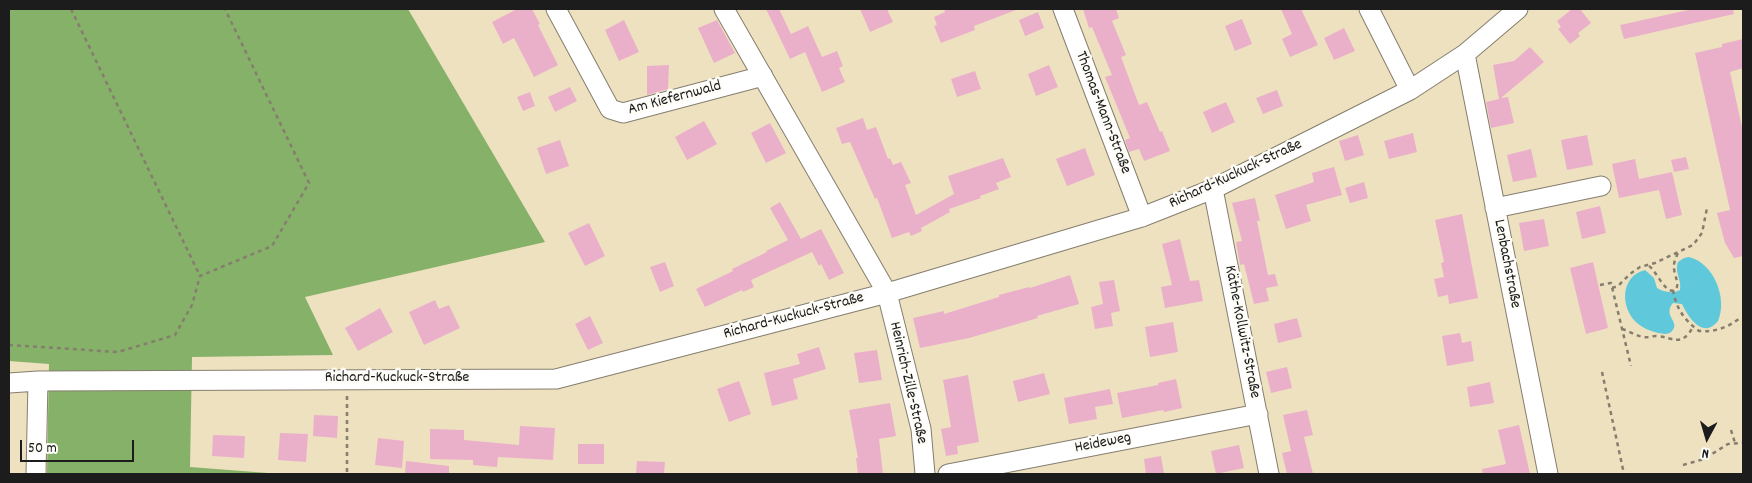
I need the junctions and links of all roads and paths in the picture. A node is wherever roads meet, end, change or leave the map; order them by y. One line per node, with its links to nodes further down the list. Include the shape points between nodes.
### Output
1 (71, 9): 18 (path)
2 (225, 9): 18 (path, via 309,183 272,246)
3 (556, 9): 9 (street, Am Kiefernwald, via 610,109 623,114)
4 (724, 9): 9 (street)
5 (1063, 9): 15 (street, Thomas-Mann-Straße)
6 (1369, 9): 10 (street)
7 (1518, 9): 8 (street, Richard-Kuckuck-Straße)
8 (1465, 54): 10 (street, Richard-Kuckuck-Straße); 13 (street, Lenbachstraße)
9 (763, 76): 22 (street)
10 (1410, 90): 12 (street, Richard-Kuckuck-Straße)
11 (1601, 186): 13 (street)
12 (1213, 189): 15 (street, Richard-Kuckuck-Straße); 32 (street, Käthe-Kollwitz-Straße)
13 (1496, 208): 42 (street, Lenbachstraße)
14 (1707, 208): 16 (path, via 1705,224 1697,242)
15 (1142, 217): 22 (street, Richard-Kuckuck-Straße)
16 (1679, 251): 17 (path); 21 (path, via 1673,265 1677,286)
17 (1648, 266): 20 (path, via 1634,270); 21 (path, via 1657,273 1666,288)
18 (200, 276): 26 (path, via 192,305 175,335 118,352)
19 (1600, 285): 20 (path, via 1611,283)
20 (1612, 288): 25 (path)
21 (1673, 290): 24 (path, via 1682,315)
22 (887, 293): 29 (street, Richard-Kuckuck-Straße, via 556,378); 39 (street, Heinrich-Zille-Straße, via 921,429)
23 (1740, 318): 24 (path, via 1718,330 1699,331)
24 (1693, 326): 25 (path, via 1687,335 1672,341 1657,336 1644,337)
25 (1622, 328): 27 (path)
26 (9, 345)
27 (1631, 366)
28 (1602, 372): 43 (path)
29 (346, 380): 30 (street, Richard-Kuckuck-Straße); 38 (path)
30 (38, 382): 31 (street, Richard-Kuckuck-Straße); 37 (street)
31 (9, 383)
32 (1258, 414): 40 (street, Heideweg); 41 (street, Käthe-Kollwitz-Straße)
33 (1731, 430): 34 (path)
34 (1735, 443): 35 (path); 36 (path, via 1721,447 1704,459)
35 (1743, 443)
36 (1683, 465)
37 (36, 474)
38 (347, 474)
39 (925, 474)
40 (948, 474)
41 (1270, 474)
42 (1548, 474)
43 (1624, 474)

